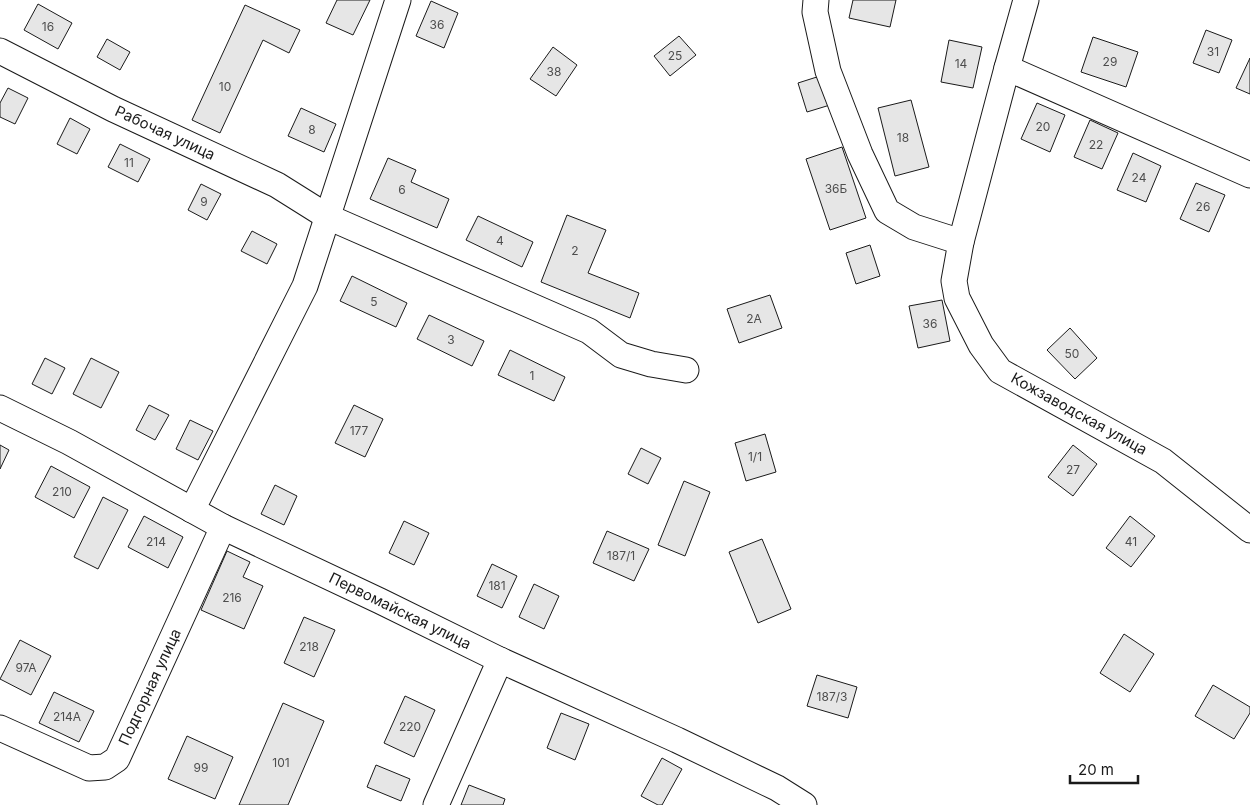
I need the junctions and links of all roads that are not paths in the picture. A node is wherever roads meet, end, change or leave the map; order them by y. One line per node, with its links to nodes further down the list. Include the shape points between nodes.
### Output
1 (398, 0): 7 (street)
2 (816, 0): 8 (street, via 815,12 828,71 860,154 887,211 914,227)
3 (1026, 0): 5 (street, Кожзаводская улица)
4 (0, 51): 7 (street, Рабочая улица, via 113,109 277,185)
5 (1007, 68): 6 (street); 8 (street, Кожзаводская улица)
6 (1250, 175)
7 (328, 217): 9 (street, Рабочая улица, via 589,331 620,355); 11 (street, via 305,286)
8 (961, 242): 13 (street, Кожзаводская улица, via 954,281 957,298 981,345 1000,371 1164,461)
9 (686, 370)
10 (0, 408): 11 (street, Первомайская улица)
11 (192, 510): 12 (street, Первомайская улица)
12 (223, 527): 14 (street, Первомайская улица); 15 (street, Подгорная улица, via 117,758 105,767 89,768)
13 (1250, 530)
14 (500, 660): 16 (street); 17 (street, Первомайская улица, via 777,788)
15 (0, 728)
16 (436, 805)
17 (804, 805)

